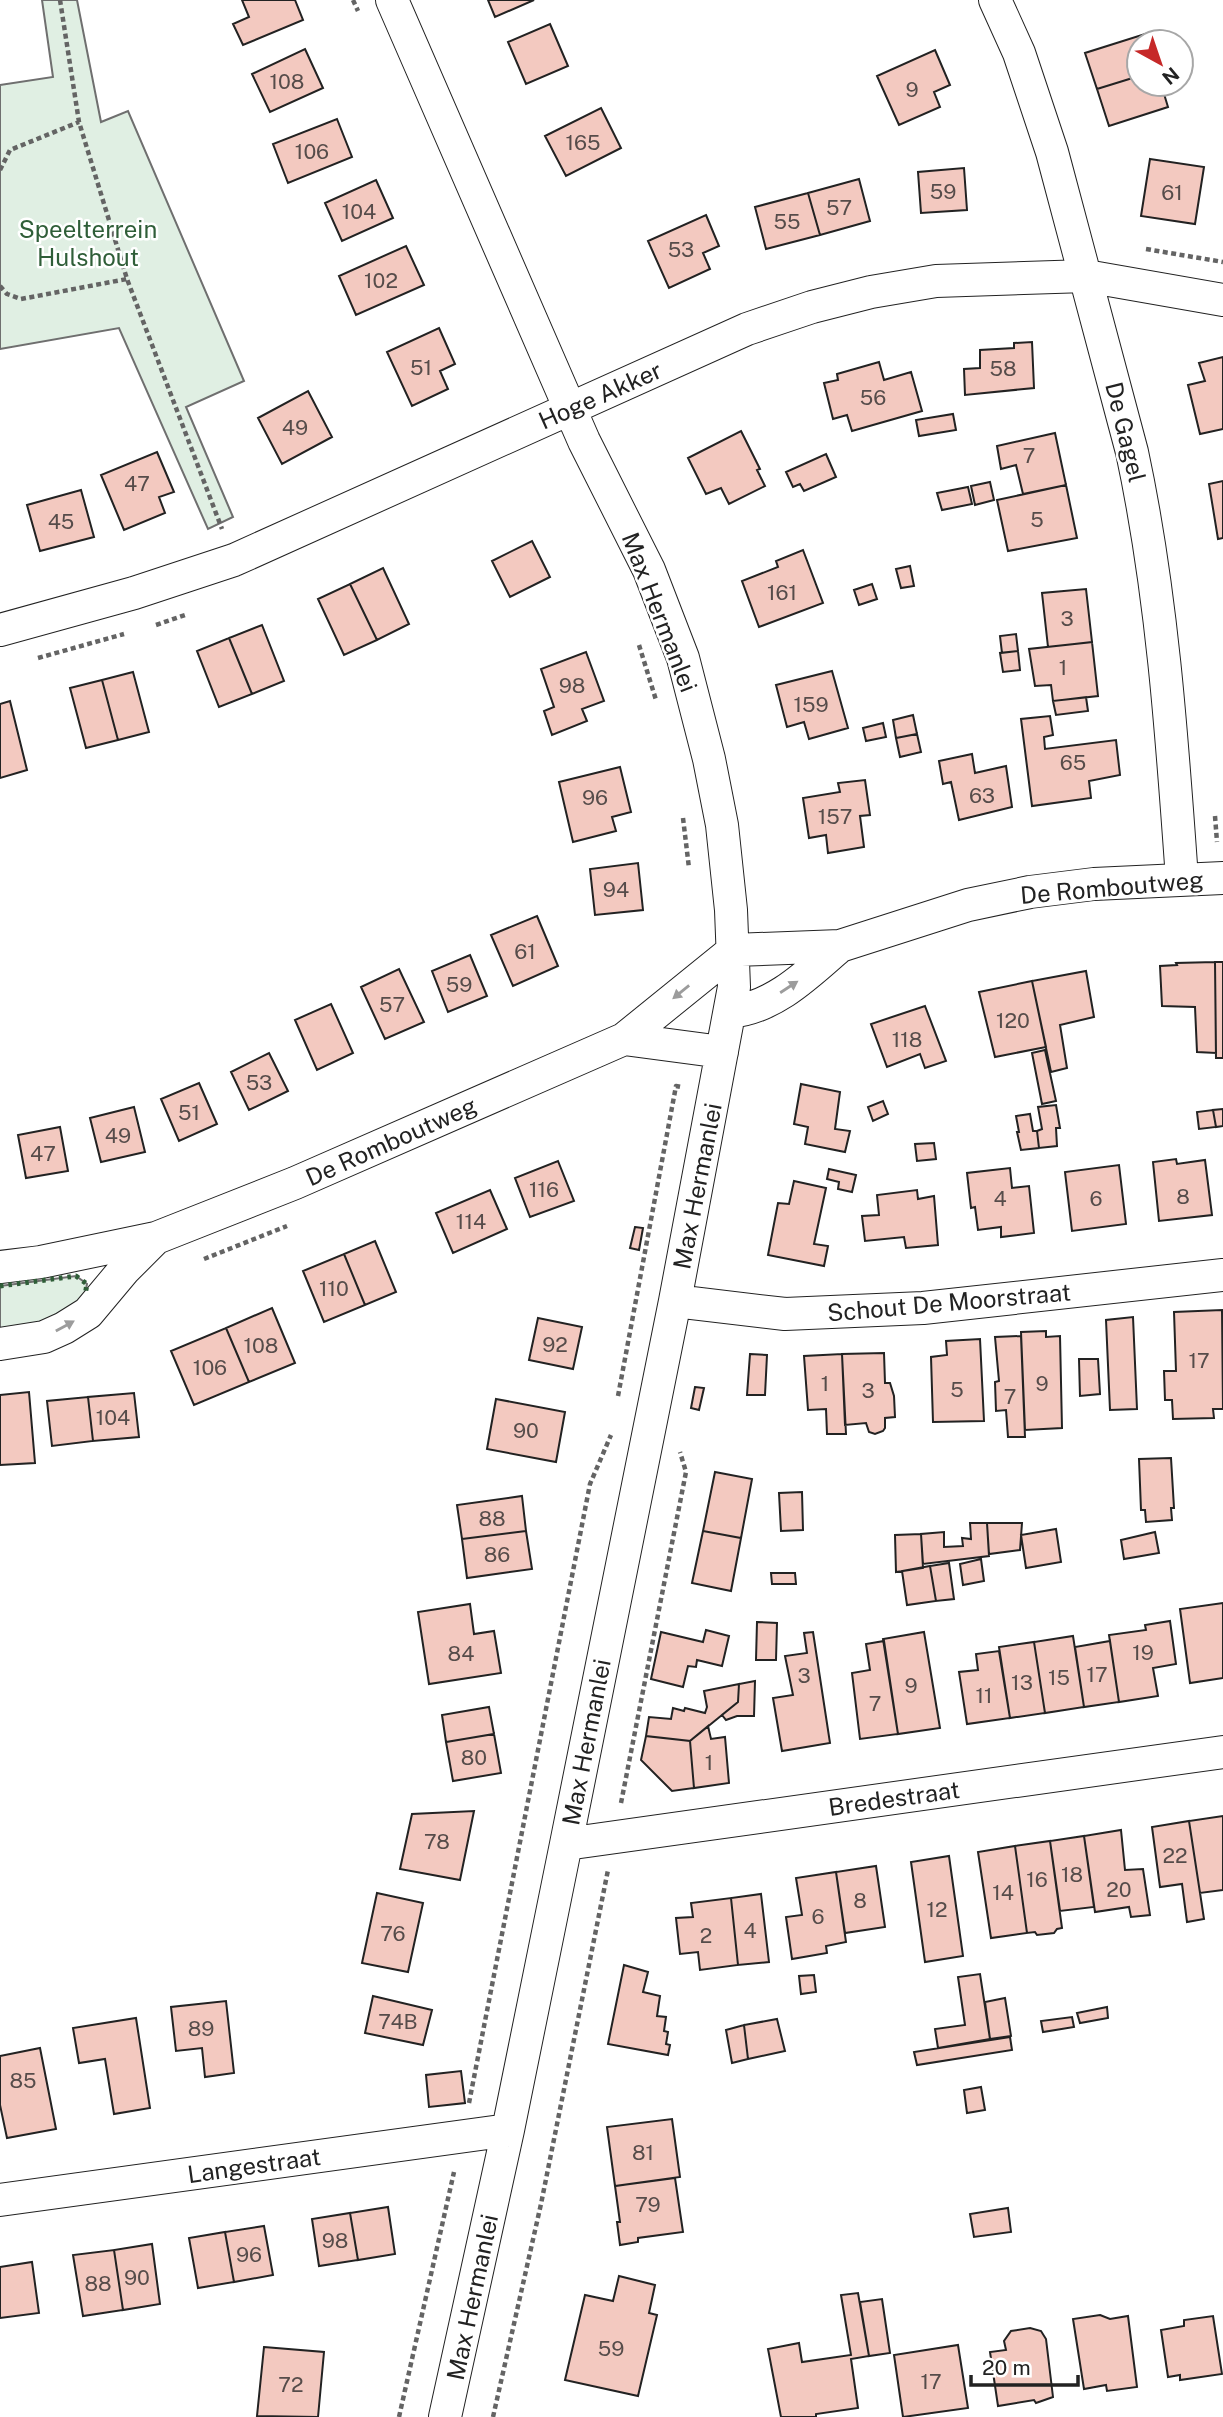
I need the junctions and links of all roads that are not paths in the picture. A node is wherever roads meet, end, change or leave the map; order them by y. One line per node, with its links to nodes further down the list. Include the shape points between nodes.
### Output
1 (392, 0): 5 (street, Max Hermanlei)
2 (995, 0): 3 (street, De Gagel, via 1019,53 1052,152)
3 (1086, 276): 4 (street, Hoge Akker); 5 (street, Hoge Akker, via 936,281 870,292 747,329); 8 (street, De Gagel, via 1139,487 1165,666)
4 (1223, 300)
5 (570, 408): 6 (street, Hoge Akker, via 234,560); 10 (street, Max Hermanlei, via 649,570 683,658 722,824)
6 (0, 631)
7 (1223, 878): 8 (street, De Romboutweg)
8 (1182, 879): 9 (street, De Romboutweg, via 1030,892 968,905)
9 (840, 946): 10 (street, De Romboutweg); 11 (street, De Romboutweg, one-way to 9, via 767,1001)
10 (734, 950): 11 (street, Max Hermanlei); 12 (street, De Romboutweg, one-way to 12)
11 (730, 1012): 13 (street, Max Hermanlei)
12 (624, 1039): 13 (street); 14 (street, De Romboutweg, via 295,1183)
13 (722, 1052): 17 (street, Max Hermanlei)
14 (156, 1238): 15 (street, De Romboutweg); 18 (street, De Romboutweg, one-way to 14, via 44,1337 88,1312)
15 (0, 1266)
16 (1223, 1275): 17 (street, Schout De Moorstraat, via 923,1308 785,1314)
17 (674, 1301): 20 (street, Max Hermanlei)
18 (0, 1344)
19 (1223, 1752): 20 (street, Bredestraat)
20 (566, 1844): 21 (street, Max Hermanlei)
21 (508, 2130): 22 (street, Langestraat); 23 (street, Max Hermanlei)
22 (0, 2200)
23 (445, 2417)

